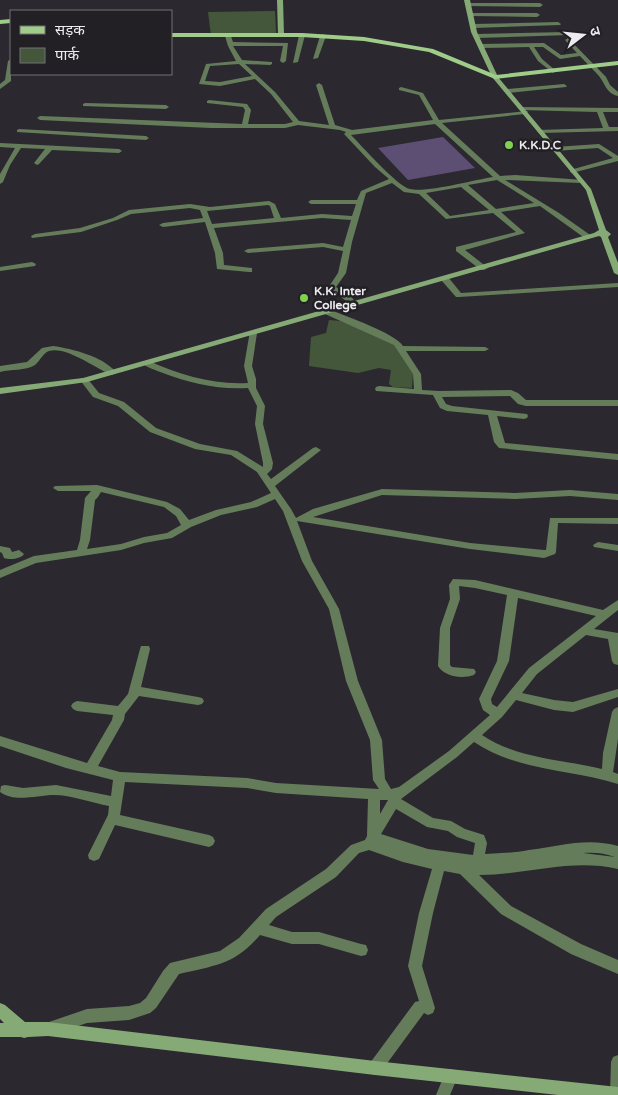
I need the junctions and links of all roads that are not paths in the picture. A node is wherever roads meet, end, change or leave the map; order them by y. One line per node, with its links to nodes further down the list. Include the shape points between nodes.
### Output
1 (280, 0): 9 (street)
2 (468, 2): 3 (street); 5 (street)
3 (540, 5)
4 (536, 14): 5 (street)
5 (470, 15): 7 (street)
6 (558, 24): 7 (street)
7 (473, 26): 13 (street)
8 (172, 35): 11 (main road)
9 (279, 35): 10 (main road); 11 (main road); 15 (street)
10 (302, 35): 12 (main road); 22 (street)
11 (228, 36): 14 (street)
12 (323, 36): 19 (street); 29 (main road, via 431,50)
13 (476, 36): 17 (street); 18 (street, via 567,37)
14 (230, 44): 15 (street); 21 (street)
15 (275, 44): 20 (street, via 287,45)
16 (530, 45): 17 (street); 18 (street, via 545,45 560,57); 27 (street)
17 (481, 46): 29 (street)
18 (580, 54): 25 (street)
19 (315, 58)
20 (283, 61)
21 (239, 62): 23 (street); 28 (street); 28 (street, via 208,65 201,83 220,84)
22 (295, 62)
23 (270, 63)
24 (618, 63): 25 (main road)
25 (592, 66): 27 (main road); 35 (street, via 604,78 606,86)
26 (10, 68): 32 (street, via 8,81)
27 (553, 71): 29 (main road)
28 (256, 77): 46 (street)
29 (495, 78): 34 (street)
30 (319, 86): 48 (street)
31 (564, 86): 34 (street)
32 (0, 87)
33 (401, 89): 44 (street, via 421,94)
34 (507, 91): 39 (street)
35 (618, 94)
36 (210, 102): 47 (street, via 245,105 248,110)
37 (85, 104): 45 (street, via 167,105)
38 (616, 104): 40 (street)
39 (523, 110): 40 (street); 44 (street); 52 (street)
40 (599, 110): 49 (street)
41 (40, 118): 42 (street)
42 (58, 118): 43 (street); 54 (street)
43 (118, 121): 45 (street); 55 (street)
44 (438, 123): 53 (street); 69 (street)
45 (160, 124): 47 (street)
46 (298, 124): 47 (street); 48 (street)
47 (245, 125)
48 (333, 128): 53 (street)
49 (607, 129): 50 (street); 52 (street)
50 (618, 129)
51 (19, 130): 54 (street)
52 (540, 131): 60 (street)
53 (351, 132): 70 (street, via 347,134 356,145)
54 (52, 133): 55 (street); 59 (street)
55 (109, 136): 56 (street); 61 (street)
56 (146, 138)
57 (0, 145): 58 (street)
58 (19, 146): 59 (street); 64 (street)
59 (47, 148): 61 (street); 66 (street)
60 (554, 149): 65 (street, via 599,146); 68 (street)
61 (99, 150): 62 (street)
62 (119, 151)
63 (0, 158): 64 (street)
64 (11, 158): 67 (street)
65 (618, 159): 68 (street)
66 (37, 163)
67 (3, 166): 72 (street)
68 (572, 170): 71 (street)
69 (498, 178): 71 (street); 73 (street); 77 (street)
70 (393, 180): 74 (street, via 406,191); 76 (street, via 368,188)
71 (581, 181): 84 (street, via 589,190)
72 (0, 182)
73 (462, 184): 74 (street); 79 (street)
74 (421, 192): 79 (street, via 448,218)
75 (311, 202): 76 (street)
76 (361, 202): 80 (street)
77 (541, 204): 79 (street); 86 (street)
78 (203, 208): 81 (street, via 271,204); 82 (street); 85 (street, via 190,206 129,212 81,230)
79 (493, 211): 90 (street, via 521,233 459,249)
80 (356, 218): 81 (street, via 327,216); 87 (street)
81 (278, 220): 82 (street)
82 (209, 223): 83 (street); 92 (street, via 220,267)
83 (163, 225)
84 (605, 233): 86 (street); 93 (street)
85 (35, 236)
86 (589, 237): 90 (street)
87 (347, 250): 88 (street, via 323,245); 96 (street, via 342,273 332,288)
88 (248, 251)
89 (32, 264): 91 (street)
90 (484, 268): 94 (street)
91 (0, 269)
92 (248, 270)
93 (618, 273)
94 (445, 279): 95 (street, via 459,295); 96 (street)
95 (618, 285)
96 (353, 305): 97 (street)
97 (328, 312): 98 (street); 99 (street, via 380,334)
98 (253, 333): 101 (street); 105 (street, via 248,362)
99 (401, 348): 100 (street); 108 (street, via 417,374)
100 (485, 349)
101 (146, 363): 103 (street); 105 (street, via 209,384 229,387)
102 (1, 368): 103 (street, via 30,364 46,349 52,348 84,357)
103 (112, 372): 104 (street)
104 (84, 380): 107 (street); 115 (street, via 96,395 121,404 153,430 198,447 234,453)
105 (252, 385): 115 (street, via 261,406 259,424 268,463)
106 (378, 389): 108 (street)
107 (0, 391)
108 (418, 392): 109 (street)
109 (437, 394): 110 (street, via 511,393 526,403); 111 (street, via 441,404 447,408)
110 (618, 403)
111 (492, 413): 112 (street); 114 (street, via 502,446)
112 (524, 416)
113 (316, 450): 118 (street)
114 (618, 457)
115 (262, 473): 118 (street)
116 (58, 488): 117 (street)
117 (97, 488): 122 (street, via 171,507); 126 (street, via 96,494 90,497)
118 (273, 490): 120 (street); 122 (street, via 254,505 219,512)
119 (618, 497): 120 (street, via 570,493 515,496 382,492 316,511)
120 (297, 521): 121 (street, via 544,554 551,552 553,520); 151 (street, via 307,561 338,620 352,681 376,740 379,780)
121 (618, 521)
122 (187, 524): 126 (street, via 169,536)
123 (598, 545): 124 (street)
124 (618, 548)
125 (0, 549): 127 (street, via 6,550 8,556)
126 (81, 553): 128 (street, via 34,560)
127 (19, 554)
128 (0, 574)
129 (513, 593): 131 (street); 136 (street, via 463,582 454,586 456,595 445,628 444,666 449,670); 143 (street, via 501,667 485,699 487,707)
130 (618, 604): 131 (street)
131 (606, 614): 132 (street)
132 (584, 631): 133 (street); 139 (street, via 533,671)
133 (616, 636): 135 (street)
134 (145, 649): 137 (street)
135 (618, 661)
136 (470, 672)
137 (135, 690): 140 (street); 142 (street)
138 (618, 693): 139 (street, via 573,706)
139 (514, 695): 143 (street)
140 (198, 701)
141 (77, 706): 142 (street)
142 (119, 713): 147 (street)
143 (498, 714): 145 (street)
144 (618, 716): 149 (street, via 609,753)
145 (474, 736): 149 (street, via 494,750 513,757); 151 (street, via 407,790)
146 (0, 741): 147 (street)
147 (90, 769): 148 (street)
148 (120, 776): 151 (street); 152 (street)
149 (613, 776)
150 (5, 790): 152 (street, via 19,793 62,791)
151 (388, 796): 154 (street); 154 (street); 159 (street, via 431,822 451,826 480,839)
152 (115, 802): 153 (street)
153 (112, 819): 155 (street); 157 (street)
154 (371, 840): 158 (street, via 409,859); 162 (street, via 271,913)
155 (208, 841)
156 (618, 852): 159 (street, via 604,847 588,847)
157 (94, 855)
158 (440, 861): 159 (street); 161 (street); 170 (street, via 415,966 424,1008)
159 (478, 861)
160 (618, 863): 161 (street, via 599,858 578,858 508,868)
161 (464, 869): 164 (street, via 506,910 576,949)
162 (258, 928): 163 (street, via 292,938 319,938); 167 (street, via 244,943 223,957 175,968 145,1007 130,1012 89,1016)
163 (361, 950)
164 (618, 967)
165 (0, 1010): 168 (street)
166 (0, 1030): 168 (street)
167 (56, 1030): 168 (street); 170 (street)
168 (24, 1031)
169 (618, 1062): 173 (street)
170 (375, 1068): 171 (street)
171 (451, 1076): 172 (street); 174 (street)
172 (571, 1092): 173 (street)
173 (618, 1094)
174 (443, 1095)

